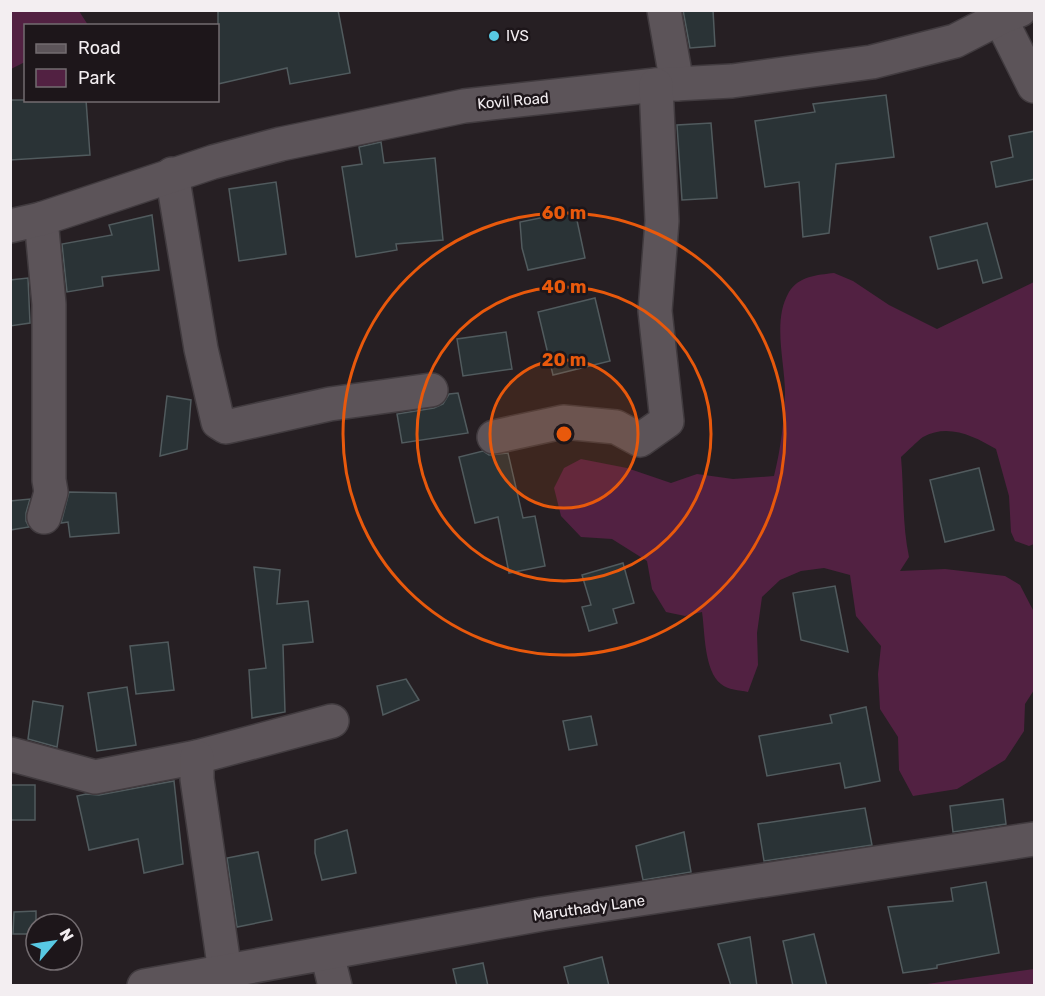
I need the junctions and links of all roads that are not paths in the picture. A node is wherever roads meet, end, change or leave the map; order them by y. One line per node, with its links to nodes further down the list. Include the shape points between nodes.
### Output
1 (664, 10): 3 (street)
2 (1005, 13): 3 (street, Kovil Road, via 955,41 872,62 732,81); 4 (street)
3 (666, 85): 5 (street, Kovil Road, via 464,106 281,144); 8 (street, via 655,312 667,421 640,440 616,427 563,422)
4 (1035, 86)
5 (172, 174): 6 (street, Kovil Road); 7 (street, via 201,349 218,422 226,427 330,404)
6 (26, 223): 9 (street, via 49,304 51,492)
7 (431, 390)
8 (494, 437)
9 (45, 517)
10 (332, 722): 12 (street)
11 (10, 754): 12 (street, via 95,777)
12 (197, 757): 15 (street)
13 (1035, 839): 14 (street, Maruthady Lane, via 542,914)
14 (327, 954): 15 (street, Maruthady Lane); 17 (street)
15 (225, 972): 16 (street, Maruthady Lane)
16 (144, 986)
17 (335, 986)

